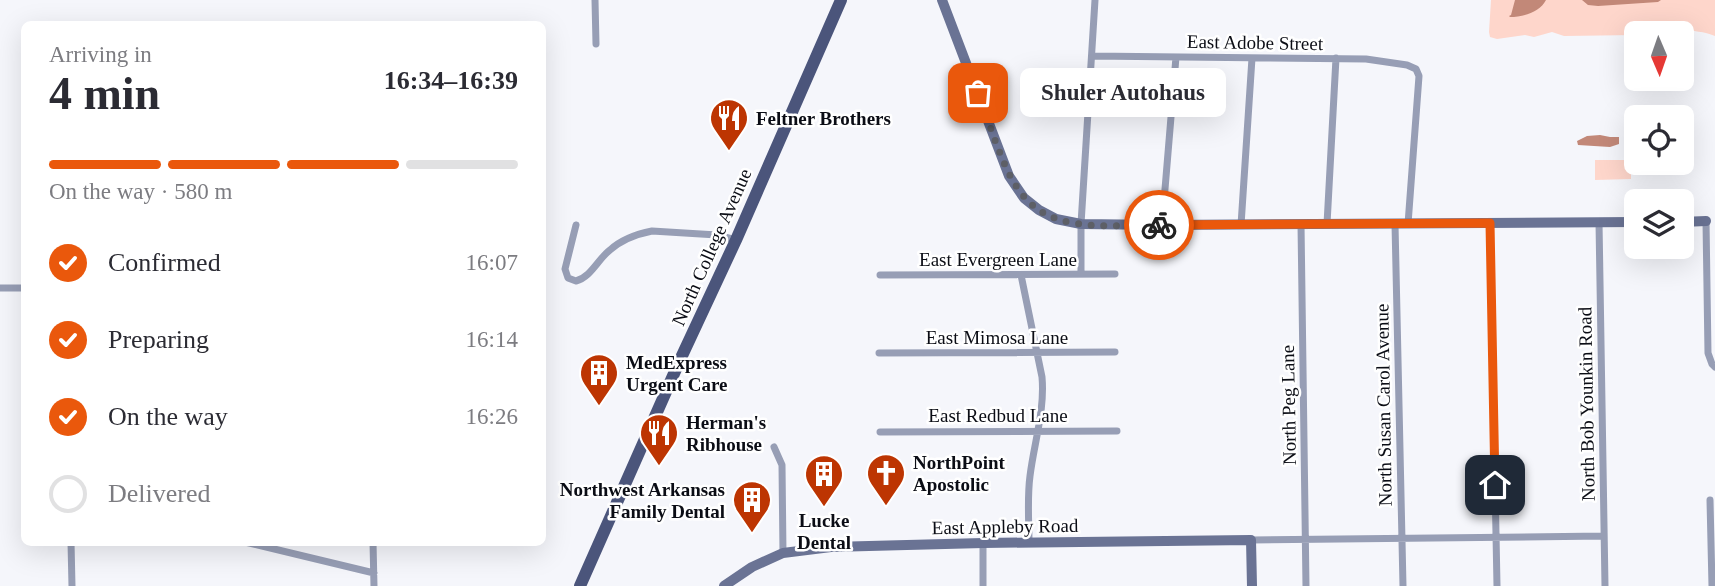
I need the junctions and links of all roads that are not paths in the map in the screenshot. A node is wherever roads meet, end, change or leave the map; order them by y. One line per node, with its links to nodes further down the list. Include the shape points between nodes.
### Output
1 (595, 0): 5 (street)
2 (841, 0): 23 (main road, North College Avenue)
3 (942, 0): 15 (street, via 1014,184 1039,211)
4 (1095, 0): 6 (street)
5 (596, 44)
6 (1092, 56): 7 (street, East Adobe Street); 15 (street)
7 (1176, 57): 8 (street, East Adobe Street); 21 (street)
8 (1251, 58): 9 (street, East Adobe Street); 22 (street)
9 (1336, 58): 17 (street); 19 (street, East Adobe Street, via 1416,69)
10 (1706, 221): 13 (street); 33 (street, via 1708,353)
11 (1599, 222): 12 (street); 14 (street); 39 (street, North Bob Younkin Road)
12 (1624, 222)
13 (1694, 222)
14 (1490, 223): 19 (street); 40 (street)
15 (1081, 224): 21 (street); 24 (street)
16 (1301, 224): 17 (street); 22 (street); 43 (street, North Peg Lane)
17 (1327, 224): 18 (street)
18 (1395, 224): 19 (street); 41 (street, North Susan Carol Avenue)
19 (1408, 224)
20 (576, 225): 23 (street, via 565,269 568,278 576,281 609,250 641,233 717,235)
21 (1162, 225): 22 (street)
22 (1241, 225)
23 (736, 240): 53 (main road, North College Avenue)
24 (1081, 274): 25 (street, East Evergreen Lane); 27 (street, East Evergreen Lane)
25 (1115, 274)
26 (880, 275): 27 (street, East Evergreen Lane)
27 (1021, 275): 31 (street)
28 (0, 288): 29 (street)
29 (21, 288)
30 (1115, 352): 31 (street, East Mimosa Lane)
31 (1037, 353): 32 (street, East Mimosa Lane); 35 (street, via 1043,399)
32 (879, 354)
33 (1715, 367)
34 (1117, 430): 35 (street, East Redbud Lane)
35 (1038, 431): 36 (street, East Redbud Lane); 45 (street, via 1029,483)
36 (880, 432)
37 (774, 447): 49 (street, via 782,466)
38 (1710, 500): 61 (street)
39 (1604, 536): 40 (street); 60 (street, North Bob Younkin Road)
40 (1496, 538): 41 (street); 59 (street)
41 (1402, 539): 43 (street); 58 (street, North Susan Carol Avenue)
42 (1251, 540): 43 (street); 45 (street, East Appleby Road); 56 (street)
43 (1306, 540): 57 (street, North Peg Lane)
44 (983, 543): 45 (street, East Appleby Road); 49 (street, East Appleby Road, via 839,546); 55 (street)
45 (1029, 543)
46 (71, 546): 51 (street)
47 (262, 546): 50 (street)
48 (373, 546): 50 (street)
49 (783, 553): 54 (street, East Appleby Road)
50 (374, 573): 52 (street)
51 (72, 586)
52 (374, 586)
53 (580, 586)
54 (724, 586)
55 (983, 586)
56 (1252, 586)
57 (1306, 586)
58 (1403, 586)
59 (1497, 586)
60 (1605, 586)
61 (1712, 586)

